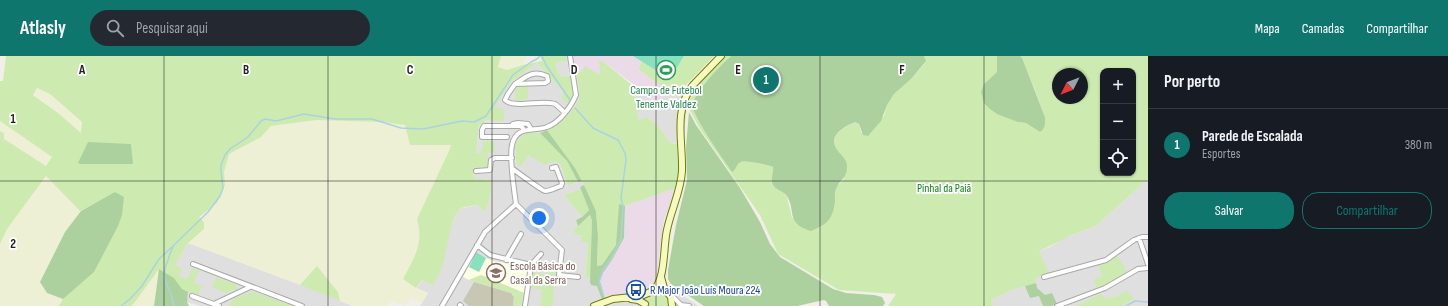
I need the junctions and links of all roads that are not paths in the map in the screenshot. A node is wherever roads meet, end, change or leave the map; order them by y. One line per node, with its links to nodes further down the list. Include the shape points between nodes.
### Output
1 (570, 56): 4 (street, via 576,96)
2 (721, 56): 24 (street, via 689,90 684,103 680,124 682,171 667,230)
3 (515, 84): 3 (street, via 545,84 548,81 547,76 540,72 530,74); 4 (street, via 505,100 507,103 554,104)
4 (565, 113): 7 (street, via 553,124)
5 (506, 125): 6 (street, via 521,126); 7 (street, via 528,124); 8 (street, via 484,126 482,137)
6 (524, 130): 7 (street); 9 (street, via 513,140)
7 (531, 130)
8 (507, 137)
9 (512, 158): 11 (street); 12 (street, via 495,158 491,160 490,170)
10 (552, 168): 11 (street, via 556,168 562,183 561,186 546,191)
11 (512, 169): 13 (street)
12 (476, 171)
13 (516, 204): 17 (street, via 490,226); 25 (street, via 562,250 559,275)
14 (521, 234): 19 (street)
15 (1148, 237): 16 (street)
16 (1139, 238): 21 (street); 26 (street, via 1106,260)
17 (477, 245): 19 (street, via 490,255); 36 (street)
18 (541, 254): 22 (street)
19 (506, 260): 22 (street)
20 (193, 264): 27 (street)
21 (1148, 264)
22 (531, 265): 37 (street)
23 (1148, 268): 41 (street, via 1138,269 1105,288)
24 (661, 276): 28 (street, via 658,286); 29 (street, via 663,286)
25 (578, 277)
26 (1044, 277)
27 (250, 287): 32 (street); 35 (street)
28 (651, 292): 29 (street, via 663,291); 31 (street); 33 (street, via 646,297)
29 (669, 294): 34 (street); 39 (street)
30 (192, 296): 32 (street)
31 (623, 298): 33 (street, via 638,300); 38 (street, via 608,300)
32 (215, 305)
33 (645, 305)
34 (679, 305): 40 (street)
35 (302, 306)
36 (442, 306)
37 (525, 306)
38 (594, 306)
39 (672, 306)
40 (689, 306)
41 (1057, 306)

